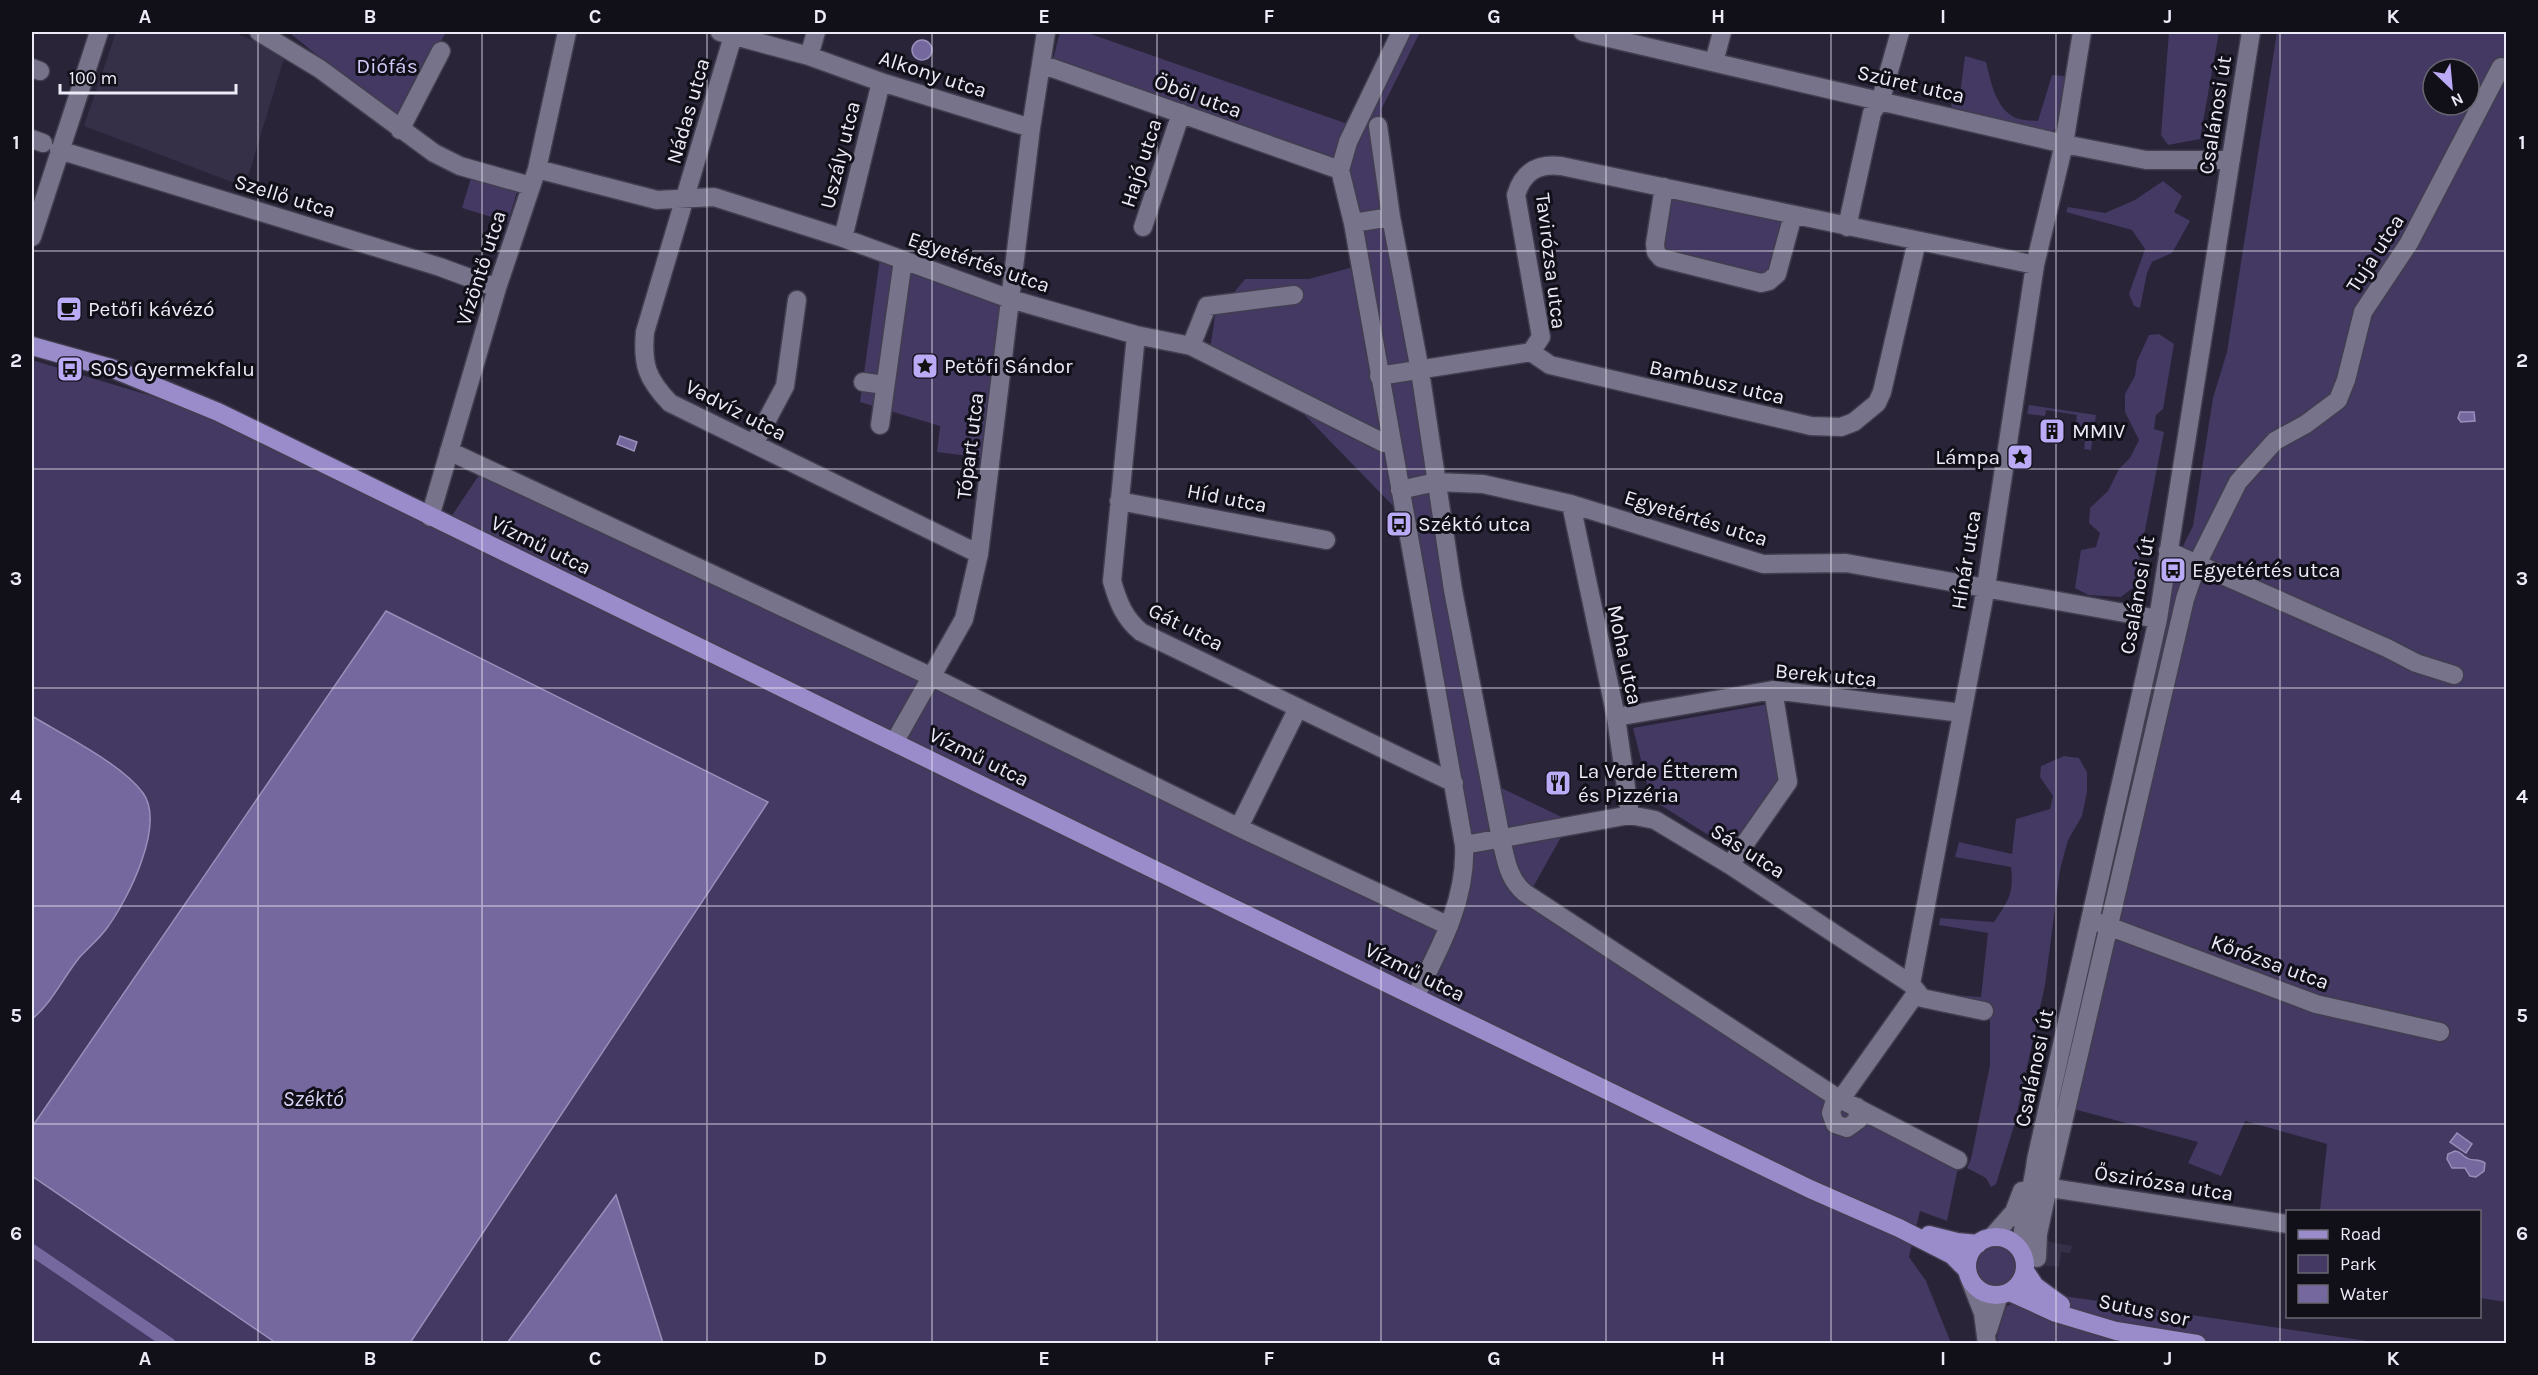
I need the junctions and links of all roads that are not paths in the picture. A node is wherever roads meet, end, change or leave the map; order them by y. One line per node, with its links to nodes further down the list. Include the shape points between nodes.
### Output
1 (99, 32): 24 (street)
2 (259, 32): 23 (street, Egyetértés utca, via 320,69)
3 (567, 32): 28 (street, Vízöntő utca)
4 (816, 32): 14 (street)
5 (1046, 32): 16 (street, Tópart utca)
6 (1401, 32): 27 (street, via 1348,142)
7 (1583, 32): 15 (street, Szüret utca)
8 (1722, 32): 15 (street)
9 (1900, 32): 19 (street)
10 (2082, 32): 25 (street, Hínár utca)
11 (2251, 32): 26 (street, Csalánosi út)
12 (726, 34): 14 (street, Alkony utca); 30 (street, Nádas utca)
13 (441, 51): 23 (street)
14 (809, 56): 18 (street, Alkony utca)
15 (1714, 62): 19 (street, Szüret utca)
16 (1041, 64): 20 (street, Öböl utca); 22 (street, Tópart utca)
17 (2501, 67): 65 (street, Tuja utca, via 2414,235 2363,312 2338,400 2268,448 2238,482)
18 (881, 82): 22 (street, Alkony utca); 37 (street, Uszály utca)
19 (1881, 99): 25 (street, Szüret utca); 35 (street, via 1872,113)
20 (1181, 113): 27 (street, Öböl utca); 34 (street, Hajó utca)
21 (1378, 126): 32 (street)
22 (1031, 128): 43 (street, Tópart utca)
23 (400, 130): 28 (street, Egyetértés utca, via 460,166)
24 (45, 144): 36 (street); 41 (street, Szellő utca)
25 (2064, 144): 26 (street, Szüret utca, via 2146,160); 40 (street, Hínár utca)
26 (2231, 160): 63 (street, Csalánosi út)
27 (1340, 170): 33 (street)
28 (534, 178): 30 (street, Egyetértés utca, via 657,200); 41 (street, Vízöntő utca)
29 (1664, 187): 31 (street, Tavirózsa utca); 31 (street, via 1654,244 1661,258 1761,283 1777,274); 48 (street, Tavirózsa utca, via 1554,165 1537,167 1522,179 1516,195 1541,337)
30 (686, 198): 37 (street, Egyetértés utca, via 714,197); 55 (street, Vadvíz utca, via 645,332 643,354 647,372 670,403)
31 (1793, 214): 35 (street, Tavirózsa utca)
32 (1391, 217): 33 (street); 49 (street)
33 (1353, 223): 50 (street)
34 (1143, 227)
35 (1847, 227): 38 (street, Tavirózsa utca)
36 (32, 237)
37 (843, 238): 39 (street, Egyetértés utca)
38 (1917, 241): 40 (street, Tavirózsa utca); 48 (street, Bambusz utca, via 1882,392 1867,412 1841,427 1811,426 1645,388 1550,365)
39 (903, 260): 43 (street, Egyetértés utca); 52 (street)
40 (2035, 265): 66 (street, Hínár utca)
41 (497, 288): 56 (street, Vízöntő utca)
42 (1294, 295): 47 (street, via 1207,306)
43 (1010, 299): 45 (street, Egyetértés utca); 64 (street, Tópart utca)
44 (797, 300): 55 (street, via 785,386)
45 (1136, 335): 47 (street, Egyetértés utca); 59 (street, Gát utca)
46 (32, 346): 61 (main road, Vízmű utca, via 111,368 208,407)
47 (1191, 346): 54 (street, Egyetértés utca, via 1384,443)
48 (1531, 352): 49 (street)
49 (1420, 371): 50 (street); 57 (street)
50 (1379, 376): 54 (street)
51 (863, 382): 52 (street)
52 (885, 385): 53 (street)
53 (879, 425)
54 (1392, 443): 58 (street)
55 (754, 444): 64 (street, Vadvíz utca)
56 (449, 451): 61 (street, Vízöntő utca); 69 (street)
57 (1436, 482): 58 (street, Egyetértés utca); 60 (street, Egyetértés utca, via 1484,484); 78 (street)
58 (1400, 490): 75 (street)
59 (1119, 501): 62 (street, Híd utca); 71 (street, Gát utca, via 1112,581 1119,606 1130,623 1141,632)
60 (1570, 504): 66 (street, Egyetértés utca, via 1763,564 1846,563); 73 (street, Moha utca)
61 (430, 517): 74 (main road, Vízmű utca)
62 (1326, 540)
63 (2168, 551): 65 (street); 67 (street, Csalánosi út)
64 (979, 554): 69 (street, Tópart utca, via 964,619)
65 (2197, 564): 68 (street, via 2416,663); 83 (street, Tuja utca, via 2185,599)
66 (1986, 587): 67 (street, Egyetértés utca); 72 (street, Hínár utca)
67 (2158, 619): 81 (street, Csalánosi út)
68 (2454, 675)
69 (932, 677): 74 (street, Tópart utca); 77 (street)
70 (1773, 690): 72 (street, Berek utca); 73 (street, Berek utca); 80 (street, via 1788,782)
71 (1298, 708): 75 (street, Gát utca); 77 (street)
72 (1962, 712): 84 (street, Hínár utca)
73 (1616, 717): 76 (street, Moha utca)
74 (894, 741): 85 (main road, Vízmű utca)
75 (1454, 783): 79 (street)
76 (1630, 815): 78 (street, Sás utca); 80 (street, Sás utca, via 1655,820)
77 (1239, 827): 82 (street)
78 (1501, 839): 79 (street, Sás utca); 88 (street, via 1508,871 1525,892)
79 (1464, 846): 82 (street, via 1463,878)
80 (1730, 866): 84 (street, Sás utca)
81 (2090, 919): 83 (street, Kőrózsa utca); 90 (street, Csalánosi út)
82 (1449, 926): 85 (street)
83 (2109, 927): 87 (street, Kőrózsa utca, via 2316,1004); 91 (street, Tuja utca)
84 (1914, 988): 86 (street, Sás utca, via 1922,998); 88 (street)
85 (1415, 997): 93 (main road, Vízmű utca, via 1810,1189)
86 (1984, 1011)
87 (2440, 1032)
88 (1845, 1101): 89 (street)
89 (1958, 1160)
90 (2036, 1160): 91 (street, Csalánosi út); 94 (street, Csalánosi út, via 2014,1212)
91 (2041, 1186): 92 (street, Őszirózsa utca); 95 (street, Csalánosi út, via 2022,1228)
92 (2286, 1224)
93 (1899, 1228): 94 (main road, via 1957,1242); 96 (main road, via 1952,1255)
94 (1985, 1241): 95 (main road, via 2010,1240); 96 (main road, via 1969,1256)
95 (2028, 1261): 97 (main road, via 2020,1283); 98 (main road, via 2035,1286)
96 (1969, 1276): 97 (main road, via 1986,1294); 99 (street, via 1983,1313)
97 (2005, 1294): 98 (main road); 99 (street)
98 (2083, 1319): 100 (main road, Sutus sor, via 2116,1331)
99 (1986, 1340)
100 (2197, 1344)

